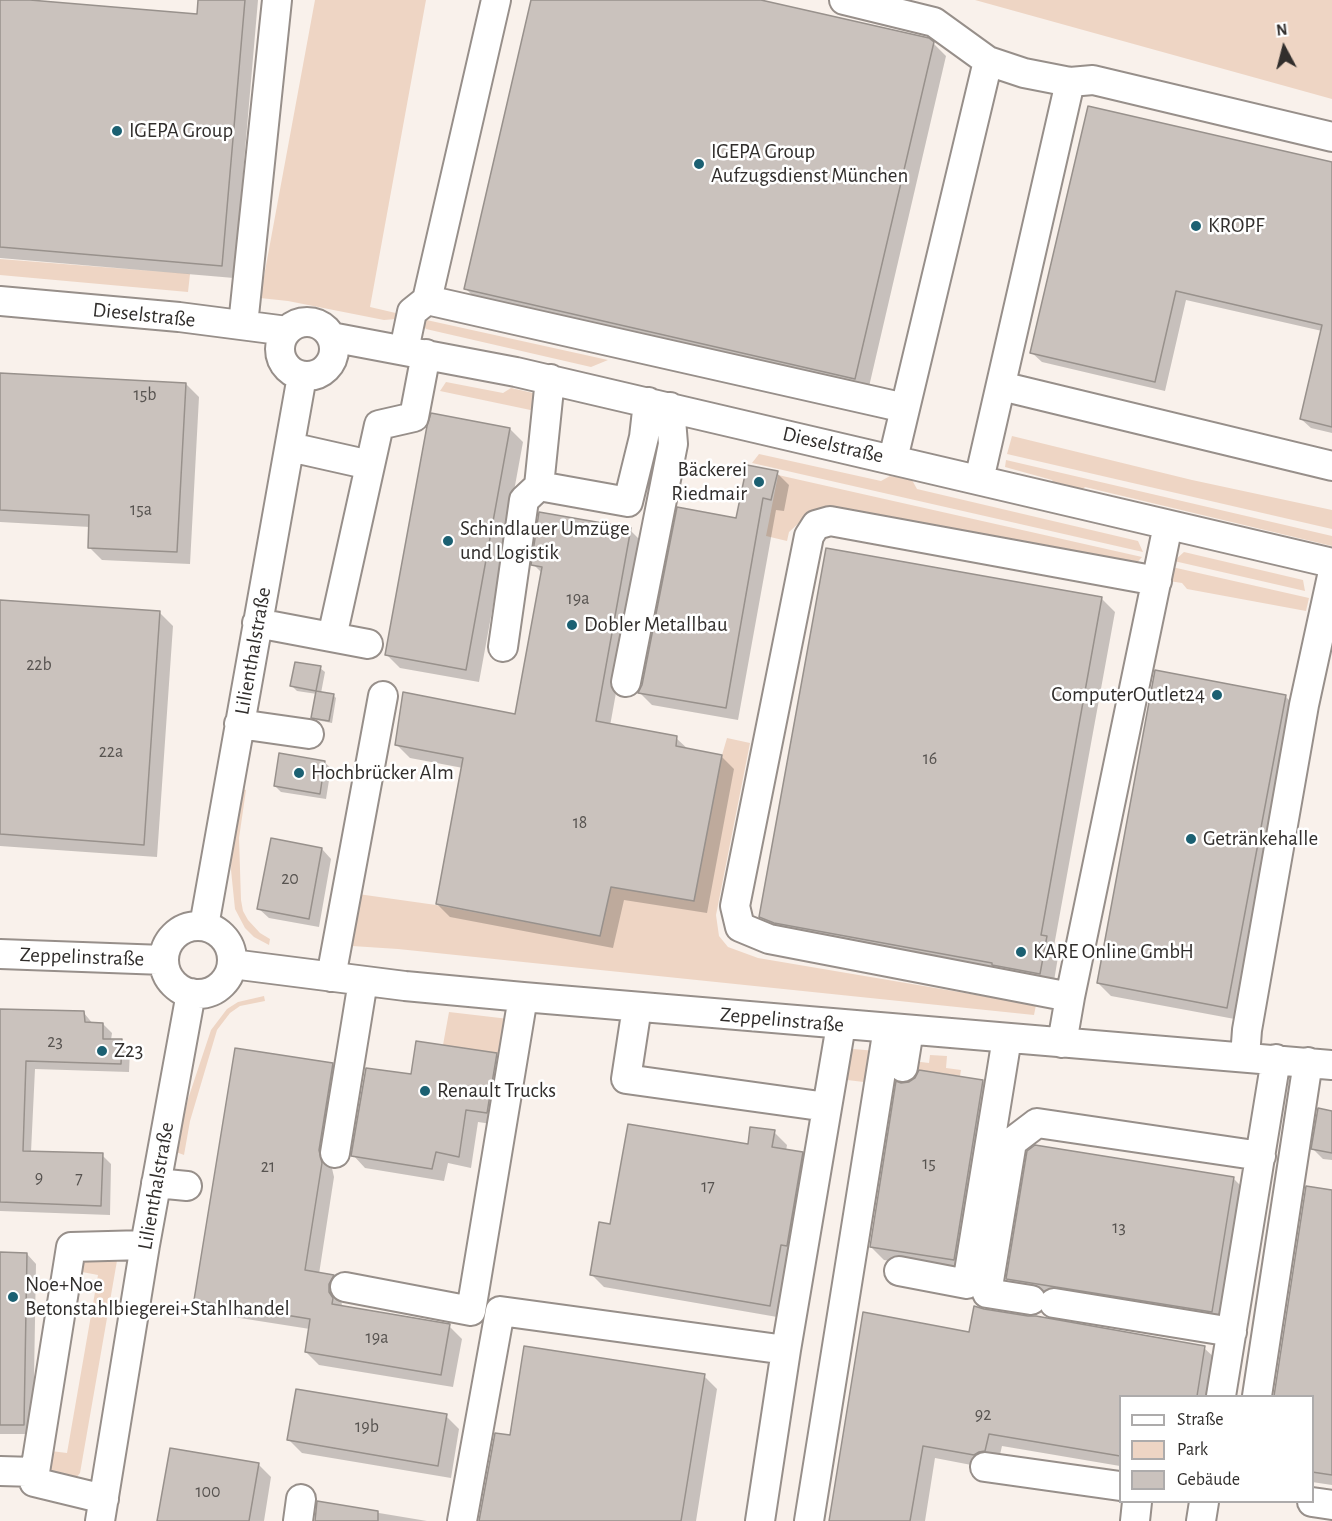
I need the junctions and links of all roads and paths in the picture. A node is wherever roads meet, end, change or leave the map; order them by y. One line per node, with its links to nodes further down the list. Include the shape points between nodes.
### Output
1 (277, 0): 9 (street)
2 (496, 0): 7 (street)
3 (844, 0): 4 (street, via 934,22)
4 (988, 61): 5 (street); 17 (street)
5 (1070, 82): 6 (street, via 1093,80); 15 (street)
6 (1332, 137)
7 (427, 300): 12 (street, via 412,312); 17 (street)
8 (0, 301): 9 (street, Dieselstraße)
9 (243, 325): 10 (street, Dieselstraße)
10 (287, 331): 11 (street, via 309,322 322,327); 13 (street, via 280,354 288,368)
11 (331, 337): 12 (street, Dieselstraße); 13 (street, via 334,353 326,369 311,376)
12 (415, 352): 14 (street, Dieselstraße); 20 (street, via 414,417 379,425)
13 (302, 375): 18 (street, Lilienthalstraße)
14 (550, 379): 16 (street, Dieselstraße); 23 (street)
15 (1001, 386): 21 (street); 22 (street)
16 (659, 405): 19 (street, Dieselstraße); 23 (street, via 644,437 628,502); 32 (street, via 673,444)
17 (905, 408): 19 (street)
18 (290, 447): 20 (street); 28 (street, Lilienthalstraße)
19 (893, 459): 22 (street, Dieselstraße)
20 (370, 465): 29 (street)
21 (1332, 466)
22 (979, 480): 24 (street, Dieselstraße)
23 (539, 486): 31 (street, via 524,500)
24 (1168, 525): 25 (street, Dieselstraße); 27 (street)
25 (1332, 563)
26 (1332, 576): 50 (street, via 1304,705)
27 (1157, 581): 44 (street); 44 (street, via 830,521 816,525 809,536 735,906 741,927 768,939)
28 (257, 623): 29 (street); 34 (street, Lilienthalstraße)
29 (332, 637): 30 (street)
30 (368, 644)
31 (503, 647)
32 (626, 682)
33 (383, 696): 40 (street)
34 (239, 724): 35 (street); 36 (street, Lilienthalstraße)
35 (309, 734)
36 (204, 926): 38 (street, via 176,934 165,950); 39 (street, via 214,929 229,944)
37 (0, 954): 38 (street, Zeppelinstraße)
38 (164, 960): 42 (street, via 169,978)
39 (232, 964): 40 (street, Zeppelinstraße); 42 (street, via 229,975 213,991)
40 (331, 977): 41 (street, Zeppelinstraße)
41 (363, 981): 43 (street, Zeppelinstraße); 56 (street)
42 (191, 993): 58 (street, Lilienthalstraße)
43 (523, 997): 45 (street, Zeppelinstraße); 62 (street, via 471,1311)
44 (1070, 997): 49 (street)
45 (637, 1007): 46 (street, Zeppelinstraße); 55 (street, via 626,1079)
46 (841, 1025): 47 (street, Zeppelinstraße); 55 (street)
47 (898, 1029): 48 (street, Zeppelinstraße); 53 (street); 78 (street)
48 (998, 1038): 49 (street, Zeppelinstraße); 54 (street); 61 (street, via 967,1284)
49 (1062, 1043): 50 (street, Zeppelinstraße)
50 (1245, 1057): 51 (street, Zeppelinstraße)
51 (1276, 1059): 52 (street, Zeppelinstraße); 57 (street)
52 (1320, 1063): 66 (street)
53 (903, 1067)
54 (981, 1080)
55 (827, 1107): 64 (street)
56 (335, 1154)
57 (1261, 1156): 63 (street); 63 (street, via 1037,1123 1012,1143 987,1293)
58 (156, 1183): 59 (street); 60 (street, Lilienthalstraße)
59 (187, 1186)
60 (145, 1245): 69 (street, via 71,1247); 75 (street, Lilienthalstraße)
61 (899, 1272)
62 (345, 1287)
63 (1232, 1332): 65 (street)
64 (786, 1350): 76 (street, via 500,1311); 77 (street)
65 (1221, 1395)
66 (1257, 1395)
67 (985, 1467): 70 (street)
68 (0, 1471): 69 (street)
69 (35, 1472): 75 (street, via 33,1482)
70 (1119, 1486)
71 (1314, 1502): 74 (street)
72 (1137, 1503): 79 (street)
73 (1204, 1503): 80 (street)
74 (1332, 1505)
75 (102, 1510)
76 (462, 1521)
77 (760, 1521)
78 (809, 1521)
79 (1135, 1521)
80 (1201, 1521)

